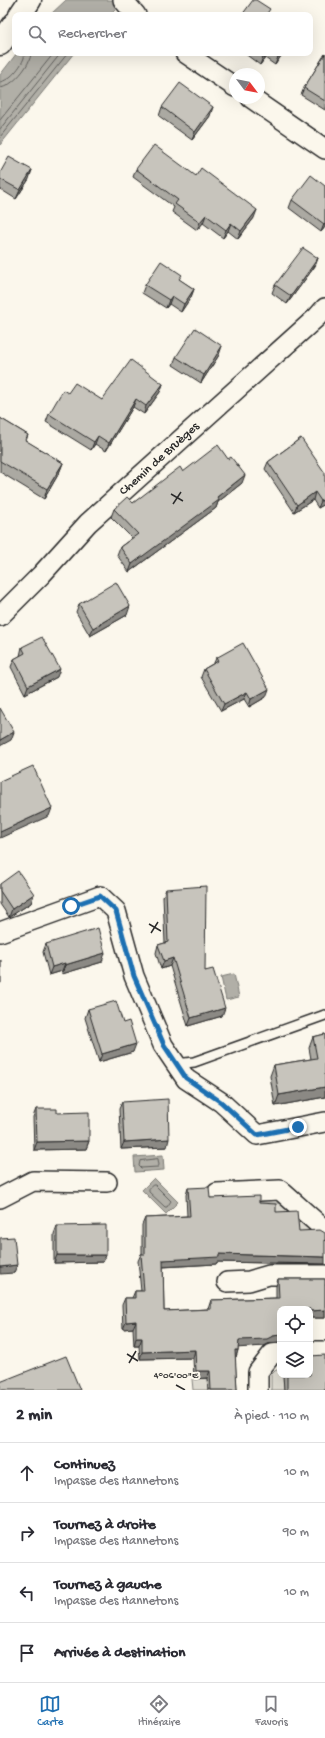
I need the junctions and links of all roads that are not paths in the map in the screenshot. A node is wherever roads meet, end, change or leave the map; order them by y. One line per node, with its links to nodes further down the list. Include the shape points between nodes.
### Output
1 (30, 0): 2 (street)
2 (22, 12)
3 (12, 27): 4 (street)
4 (0, 44)
5 (189, 56): 6 (street)
6 (229, 83)
7 (260, 104): 8 (street)
8 (325, 149)
9 (322, 315): 10 (street, Chemin de Bruèges, via 88,523)
10 (0, 616)
11 (0, 932): 13 (street, via 100,896 116,911 134,976 164,1045)
12 (325, 1015): 13 (lane, via 194,1062)
13 (176, 1064): 14 (street, via 186,1078 221,1102 257,1135)
14 (325, 1122)
15 (107, 1182): 17 (street, via 33,1181)
16 (217, 1193): 18 (street, via 280,1190)
17 (0, 1198)
18 (325, 1230)
19 (325, 1275): 20 (street, via 269,1275 249,1281)
20 (227, 1282)
21 (325, 1351): 22 (street)
22 (313, 1352)
23 (277, 1353): 24 (street, via 272,1354 258,1372)
24 (258, 1390)

